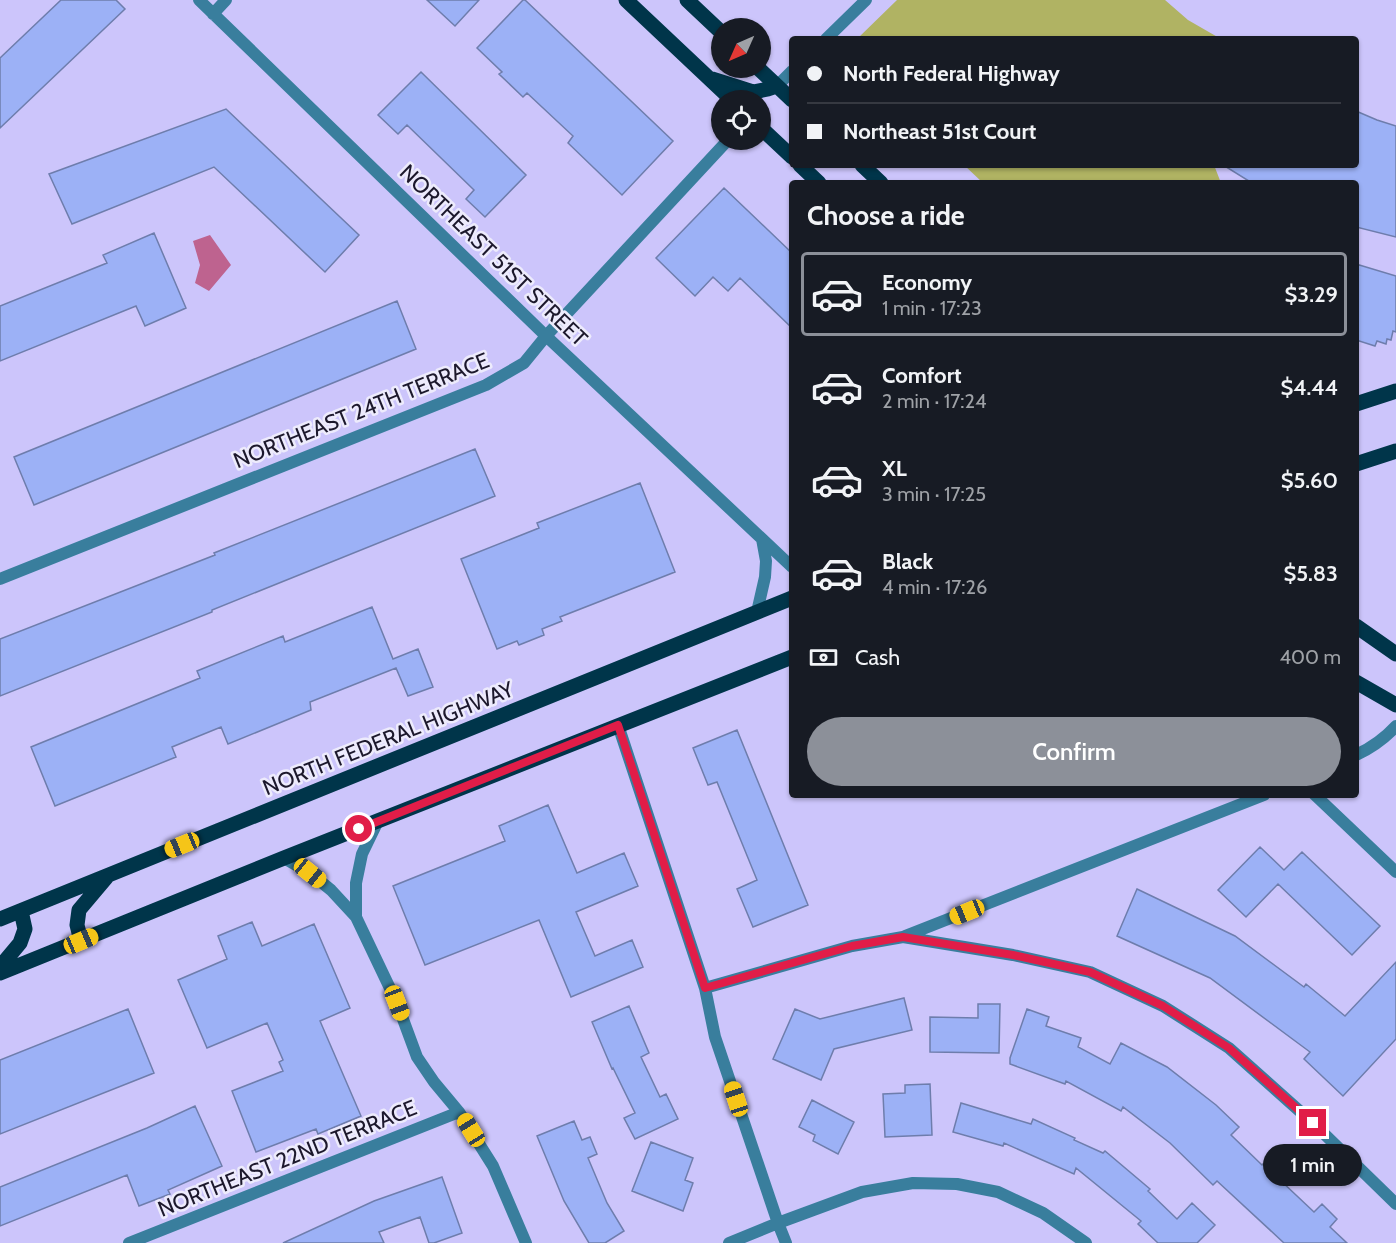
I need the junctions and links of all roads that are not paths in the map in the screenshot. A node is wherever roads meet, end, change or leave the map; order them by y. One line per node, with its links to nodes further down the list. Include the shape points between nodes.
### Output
1 (199, 0): 6 (street, NORTHEAST 51ST STREET)
2 (226, 0): 6 (street)
3 (626, 0): 11 (main road)
4 (687, 0): 7 (main road)
5 (866, 0): 8 (street)
6 (213, 14): 22 (street, NORTHEAST 51ST STREET)
7 (711, 23)
8 (829, 36)
9 (789, 74): 12 (street)
10 (769, 78): 12 (main road)
11 (709, 79): 12 (main road, via 753,92); 13 (main road)
12 (777, 86): 14 (main road)
13 (721, 90)
14 (789, 97)
15 (771, 137): 17 (main road)
16 (719, 150): 22 (street, NORTHEAST 24TH TERRACE)
17 (789, 154)
18 (803, 168): 20 (main road)
19 (865, 168): 21 (main road)
20 (816, 180)
21 (878, 180)
22 (546, 336): 27 (street, NORTHEAST 51ST STREET); 29 (street, NORTHEAST 24TH TERRACE, via 524,363 486,385)
23 (1396, 391): 24 (main road)
24 (1359, 403)
25 (1396, 451): 26 (main road)
26 (1359, 463)
27 (762, 539): 28 (street, NORTHEAST 51ST STREET); 31 (street, via 765,577)
28 (789, 564)
29 (0, 579)
30 (789, 599): 31 (main road, NORTH FEDERAL HIGHWAY)
31 (757, 612): 45 (main road, NORTH FEDERAL HIGHWAY)
32 (1359, 628): 33 (main road)
33 (1396, 654)
34 (789, 658): 37 (main road)
35 (1359, 684): 36 (main road)
36 (1396, 705)
37 (618, 725): 42 (main road); 53 (street)
38 (1396, 726): 39 (street)
39 (1359, 754)
40 (1256, 798): 49 (street)
41 (1318, 798): 44 (street)
42 (378, 821): 43 (main road); 47 (street, via 362,854 356,883)
43 (284, 858): 47 (street, via 332,890); 50 (main road)
44 (1396, 872)
45 (108, 875): 46 (main road, NORTH FEDERAL HIGHWAY); 50 (main road, via 79,910)
46 (21, 911): 48 (main road, NORTH FEDERAL HIGHWAY); 51 (main road, via 25,929 20,943)
47 (356, 917): 54 (street, via 397,1003 417,1057)
48 (0, 919)
49 (903, 937): 53 (street, via 852,946); 55 (street, via 1090,972 1163,1006 1229,1048)
50 (81, 941): 52 (main road)
51 (0, 966)
52 (0, 973)
53 (705, 988): 56 (street, via 715,1037)
54 (459, 1112): 57 (street, NORTHEAST 22ND TERRACE); 58 (street, via 493,1167)
55 (1396, 1204)
56 (778, 1223): 59 (street); 60 (street); 61 (street, via 862,1192 913,1183 957,1184 998,1192 1043,1213)
57 (129, 1243)
58 (526, 1243)
59 (729, 1243)
60 (786, 1243)
61 (1086, 1243)

